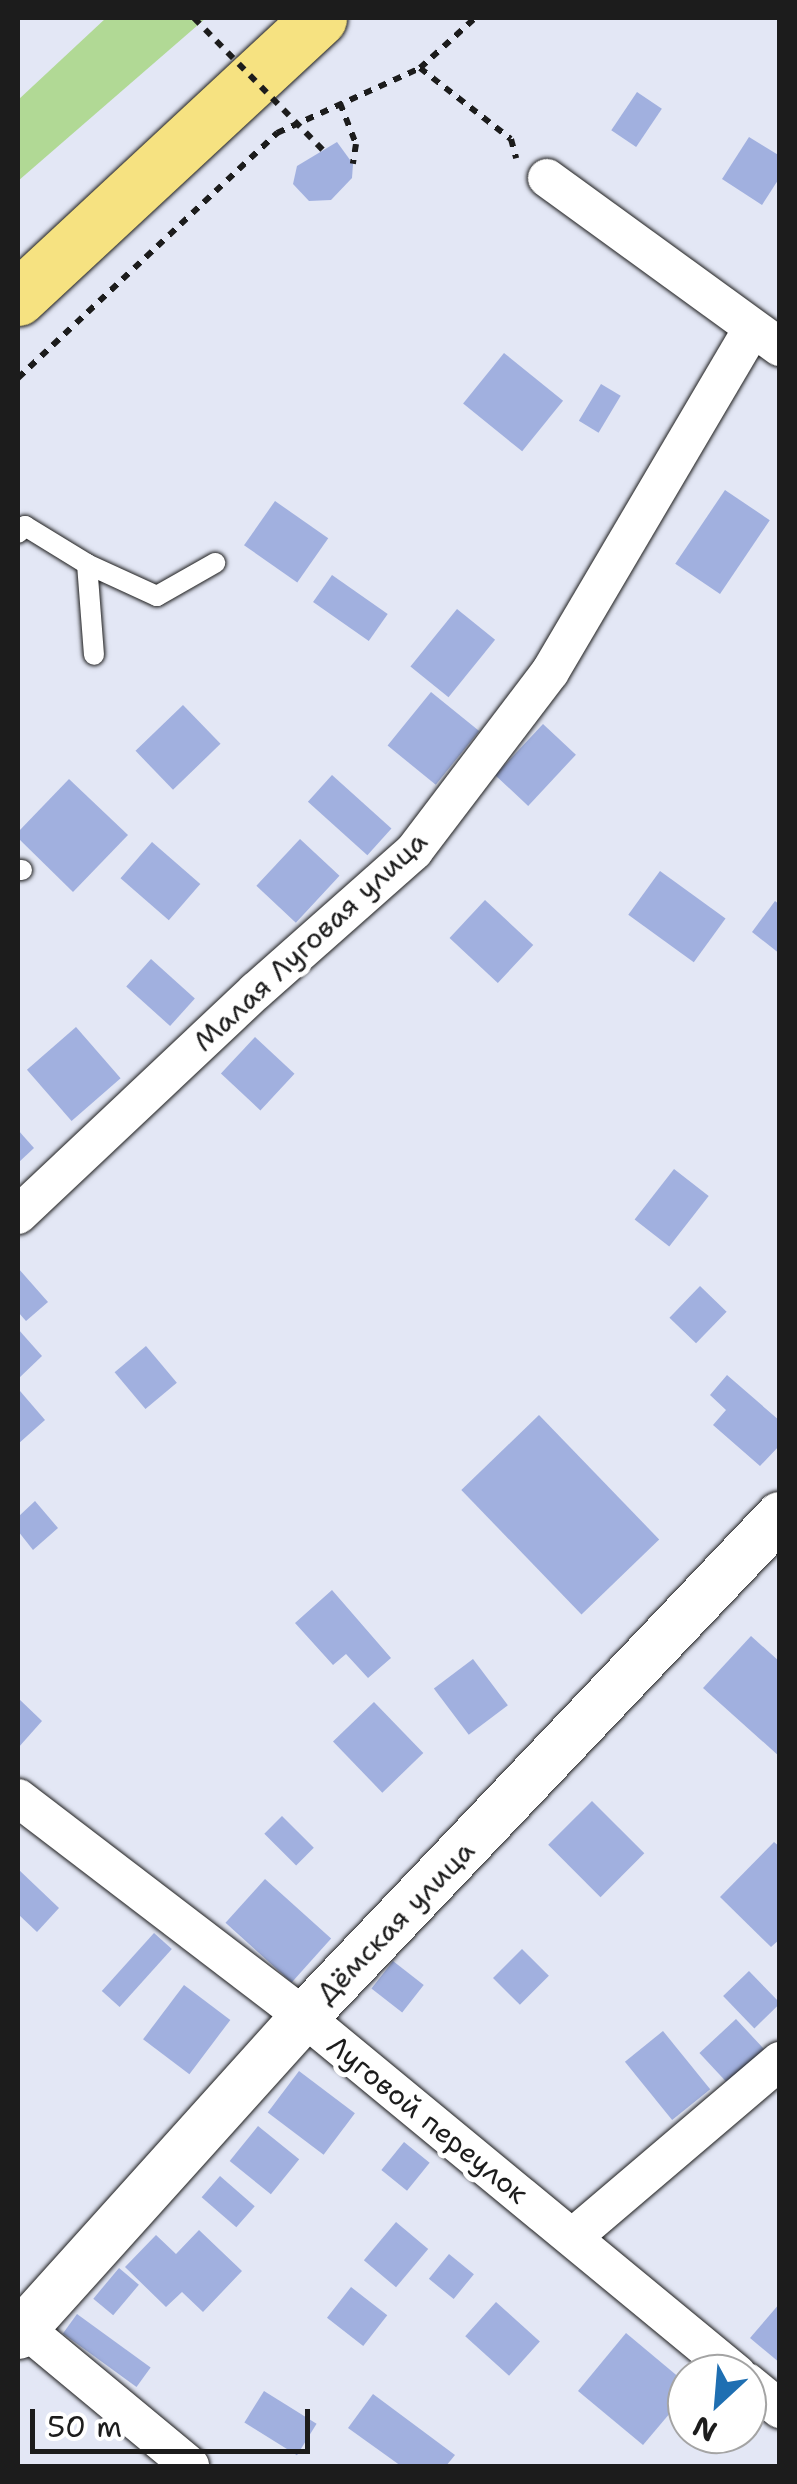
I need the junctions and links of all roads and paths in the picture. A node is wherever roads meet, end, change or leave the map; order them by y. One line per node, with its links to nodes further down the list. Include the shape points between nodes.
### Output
1 (194, 18): 7 (path, bridge)
2 (319, 18): 10 (main road)
3 (475, 18): 4 (path)
4 (420, 68): 5 (path); 6 (path)
5 (340, 104): 8 (path, via 356,144); 12 (path, via 277,133)
6 (510, 140)
7 (323, 150)
8 (354, 164)
9 (548, 178): 11 (street)
10 (18, 298)
11 (766, 338): 17 (street, Малая Луговая улица, via 550,672 414,851)
12 (18, 378)
13 (18, 532): 15 (lane, via 24,526)
14 (216, 563): 15 (lane, via 157,596)
15 (87, 564): 16 (lane)
16 (94, 655)
17 (18, 1215)
18 (772, 1539): 20 (street, Дёмская улица)
19 (18, 1798): 20 (street, Луговой переулок)
20 (304, 2017): 22 (street, Луговой переулок); 23 (street, Дёмская улица)
21 (780, 2061): 22 (street)
22 (573, 2238): 24 (street, Луговой переулок)
23 (21, 2332): 25 (street)
24 (714, 2354)
25 (190, 2466)

